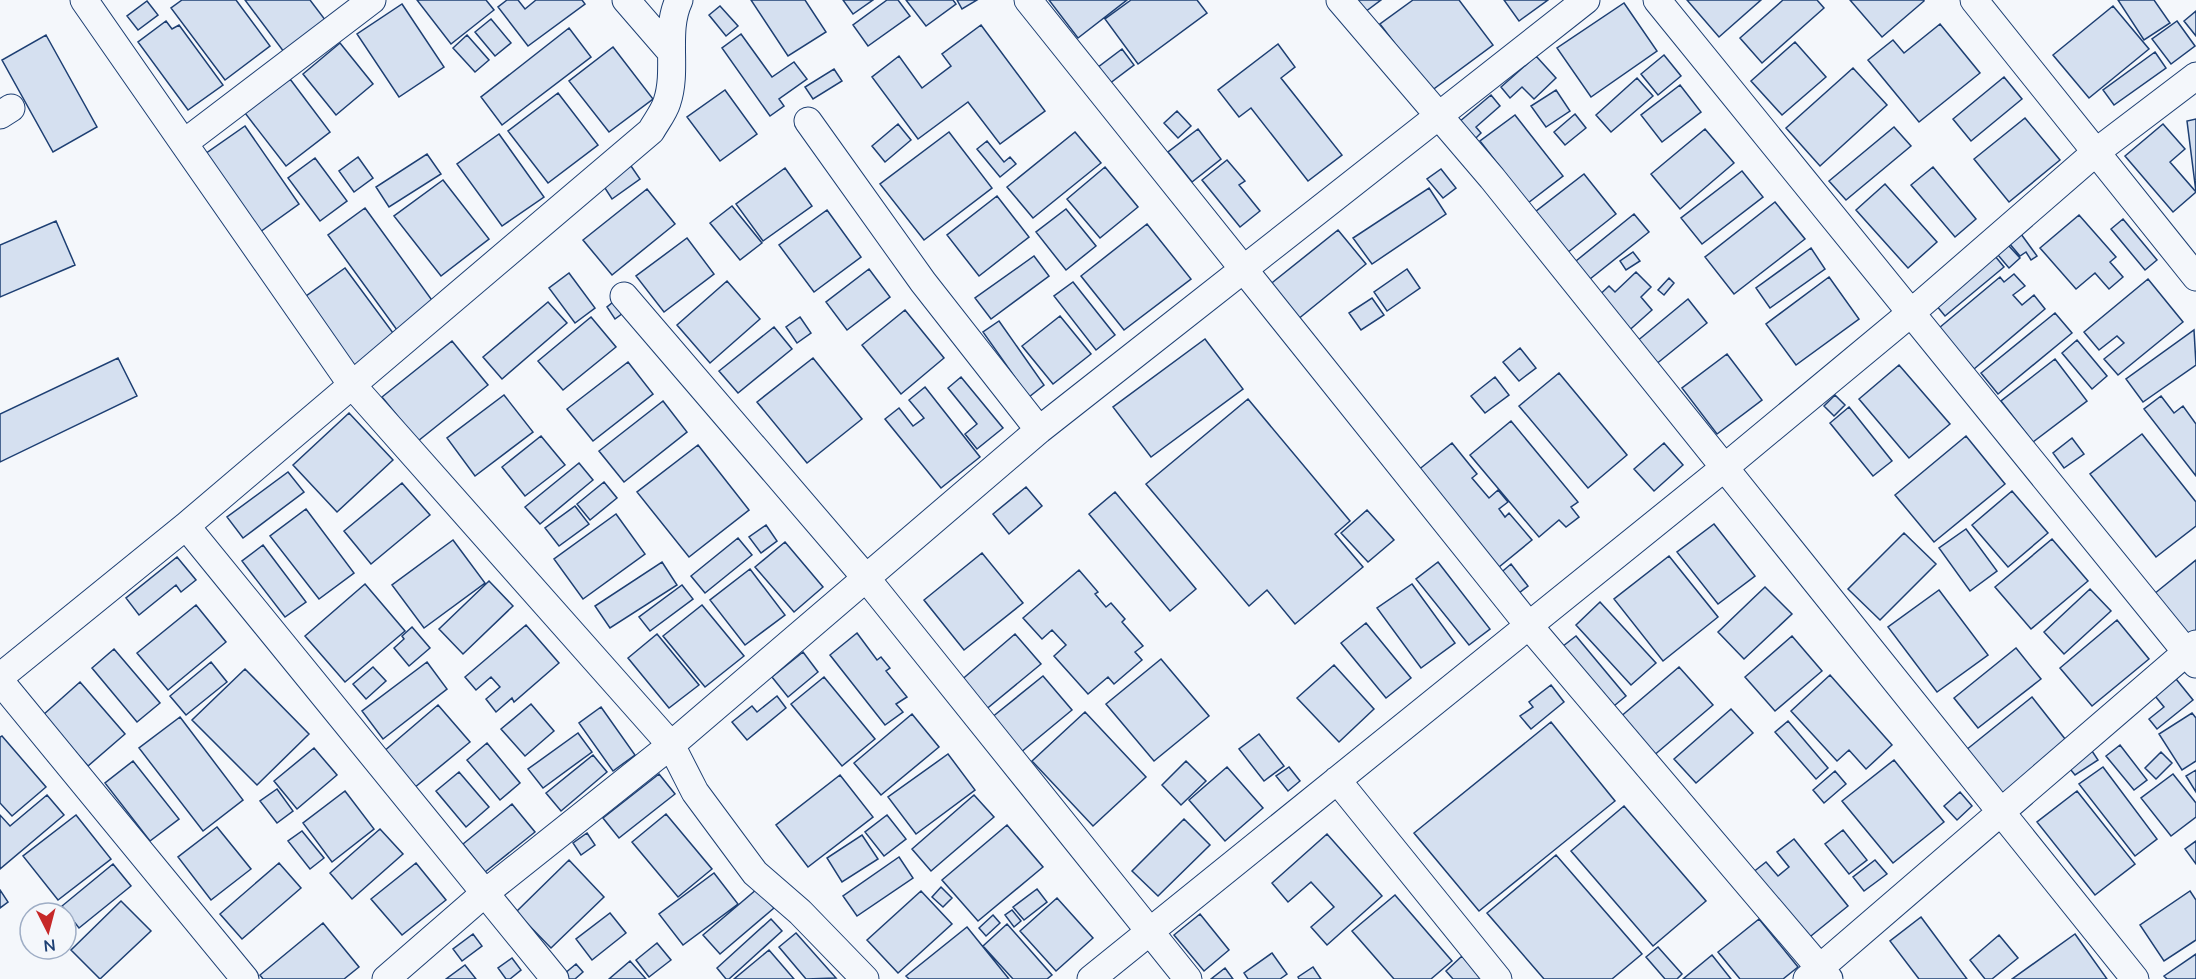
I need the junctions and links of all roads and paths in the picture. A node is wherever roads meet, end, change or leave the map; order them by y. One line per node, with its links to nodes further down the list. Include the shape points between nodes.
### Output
1 (84, 0): 14 (street)
2 (372, 0): 14 (street)
3 (626, 0): 10 (street)
4 (679, 0): 10 (street, via 671,19)
5 (1028, 0): 16 (street)
6 (1340, 0): 12 (street)
7 (1586, 0): 12 (street)
8 (1658, 0): 19 (street)
9 (1974, 0): 15 (street)
10 (671, 52): 20 (street, via 667,104 651,131)
11 (2196, 76): 15 (street)
12 (1439, 118): 16 (street); 22 (street, via 1492,178)
13 (808, 121): 21 (street, via 923,282)
14 (184, 143): 20 (street)
15 (2096, 153): 17 (street); 19 (street)
16 (1242, 269): 21 (street); 25 (street)
17 (2196, 277)
18 (624, 296): 24 (street)
19 (1912, 312): 22 (street); 26 (street)
20 (352, 385): 23 (street); 28 (street)
21 (1039, 430): 24 (street)
22 (1724, 468): 25 (street); 30 (street)
23 (186, 526): 27 (street); 31 (street)
24 (866, 578): 28 (street); 32 (street)
25 (1530, 627): 29 (street); 33 (street)
26 (2193, 653): 30 (street)
27 (0, 679): 34 (street)
28 (671, 745): 31 (street); 37 (street, via 694,792 755,873 800,912)
29 (1337, 780): 32 (street); 40 (street)
30 (2001, 813): 33 (street); 41 (street)
31 (485, 894): 35 (street); 36 (street)
32 (1149, 932): 38 (street); 39 (street)
33 (1819, 975)
34 (245, 979)
35 (386, 979)
36 (555, 979)
37 (865, 979)
38 (1091, 979)
39 (1188, 979)
40 (1498, 979)
41 (2135, 979)

